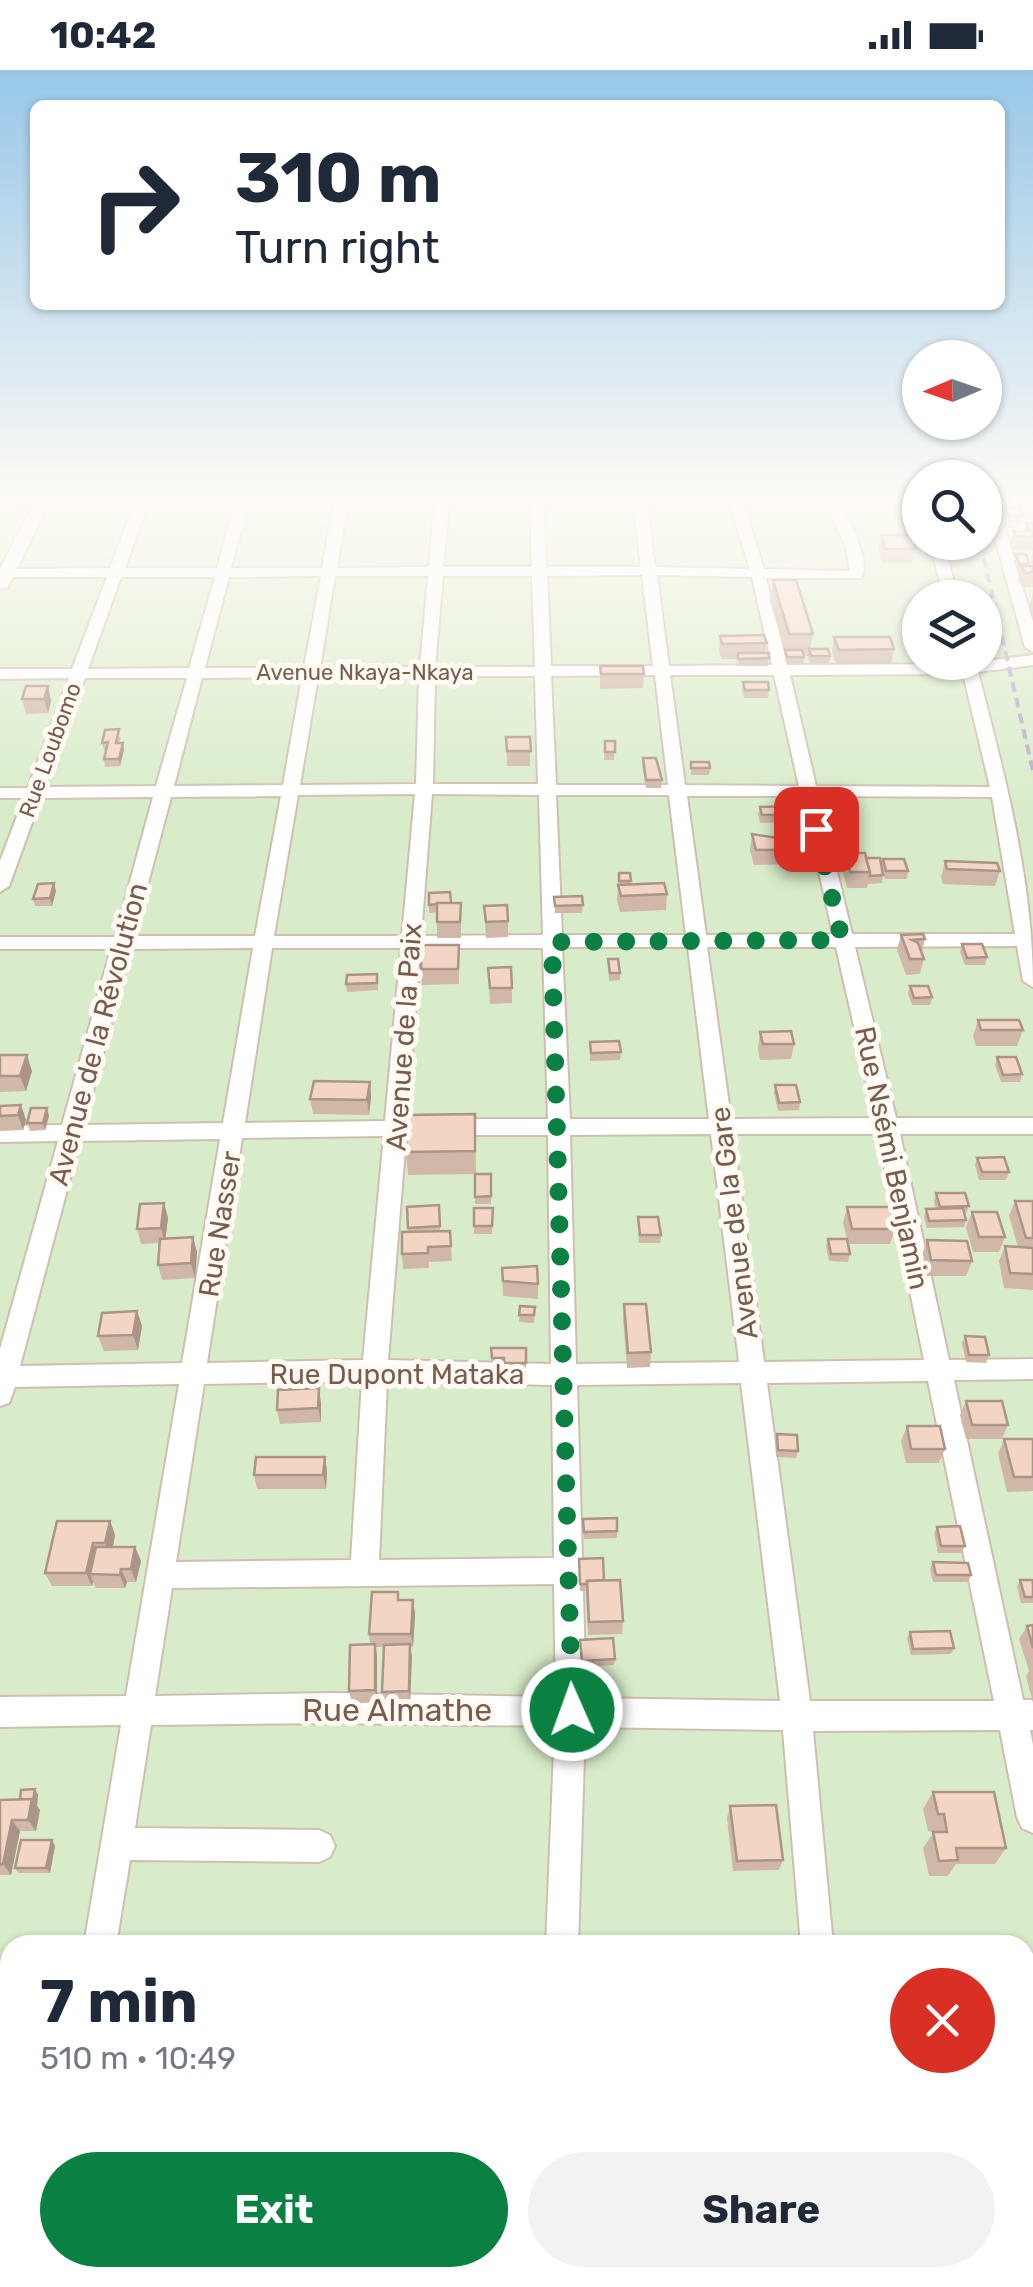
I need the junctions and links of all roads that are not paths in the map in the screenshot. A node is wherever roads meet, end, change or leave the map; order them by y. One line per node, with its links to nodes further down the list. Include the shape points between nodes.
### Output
1 (104, 605): 20 (street, Rue Loubomo)
2 (215, 605): 18 (street, Avenue de la Révolution)
3 (323, 605): 16 (street, Rue Nasser)
4 (435, 605): 17 (street, Avenue de la Paix)
5 (541, 605): 15 (street)
6 (653, 605): 13 (street, Avenue de la Gare)
7 (765, 605): 14 (street, Rue Nsémi Benjamin)
8 (1021, 605): 9 (street)
9 (1033, 647)
10 (1033, 660): 11 (street, Avenue Nkaya-Nkaya)
11 (1002, 663)
12 (902, 667): 14 (street, Avenue Nkaya-Nkaya)
13 (661, 670): 14 (street, Avenue Nkaya-Nkaya); 15 (street, Avenue Nkaya-Nkaya); 25 (street, Avenue de la Gare)
14 (779, 670): 26 (street, Rue Nsémi Benjamin)
15 (544, 671): 17 (street, Avenue Nkaya-Nkaya); 24 (street)
16 (310, 672): 17 (street, Avenue Nkaya-Nkaya); 18 (street, Avenue Nkaya-Nkaya); 23 (street, Rue Nasser)
17 (428, 672): 22 (street, Avenue de la Paix)
18 (196, 673): 20 (street, Avenue Nkaya-Nkaya); 30 (street, Avenue de la Révolution)
19 (0, 674): 20 (street, Avenue Nkaya-Nkaya)
20 (78, 674): 29 (street, Rue Loubomo)
21 (972, 680): 27 (street)
22 (424, 789): 23 (street); 24 (street); 39 (street, Avenue de la Paix)
23 (291, 790): 30 (street); 32 (street, Rue Nasser)
24 (546, 791): 25 (street); 37 (street)
25 (679, 791): 26 (street); 38 (street, Avenue de la Gare)
26 (807, 792): 27 (street); 33 (street, Rue Nsémi Benjamin)
27 (1000, 792): 34 (street)
28 (0, 793): 29 (street)
29 (34, 793): 30 (street); 31 (street, Rue Loubomo)
30 (163, 793): 36 (street, Avenue de la Révolution)
31 (0, 886)
32 (264, 939): 36 (street); 39 (street); 45 (street, Rue Nasser)
33 (842, 940): 34 (street); 38 (street); 46 (street, Rue Nsémi Benjamin)
34 (1026, 940): 40 (street)
35 (0, 942): 36 (street)
36 (124, 942): 48 (street, Avenue de la Révolution)
37 (552, 942): 38 (street); 39 (street); 41 (street)
38 (700, 942): 44 (street, Avenue de la Gare)
39 (411, 944): 43 (street, Avenue de la Paix)
40 (1033, 982)
41 (559, 1126): 43 (street); 44 (street); 53 (street)
42 (1033, 1126): 46 (street)
43 (398, 1128): 45 (street); 50 (street, Avenue de la Paix)
44 (723, 1128): 46 (street); 51 (street, Avenue de la Gare)
45 (235, 1129): 48 (street); 54 (street, Rue Nasser)
46 (888, 1129): 52 (street, Rue Nsémi Benjamin)
47 (0, 1134): 48 (street)
48 (70, 1134): 55 (street, Avenue de la Révolution)
49 (1033, 1369): 52 (street, Rue Dupont Mataka)
50 (375, 1370): 53 (street, Rue Dupont Mataka); 54 (street, Rue Dupont Mataka); 57 (street, Avenue de la Paix)
51 (752, 1371): 52 (street, Rue Dupont Mataka); 53 (street, Rue Dupont Mataka); 63 (street, Avenue de la Gare)
52 (937, 1372): 62 (street, Rue Nsémi Benjamin)
53 (564, 1375): 56 (street)
54 (195, 1376): 55 (street, Rue Dupont Mataka); 58 (street, Rue Nasser)
55 (2, 1383)
56 (568, 1571): 57 (street); 60 (street)
57 (364, 1572): 58 (street)
58 (162, 1574): 59 (street, Rue Nasser)
59 (138, 1710): 60 (street, Rue Almathe); 61 (street, Rue Almathe); 65 (street, Rue Nasser)
60 (572, 1710): 63 (street, Rue Almathe); 68 (street)
61 (0, 1712)
62 (1024, 1715): 63 (street, Rue Almathe); 64 (street, Rue Nsémi Benjamin)
63 (797, 1716): 69 (street, Avenue de la Gare)
64 (1033, 1817)
65 (116, 1844): 66 (street); 67 (street, Rue Nasser)
66 (318, 1846)
67 (102, 1935)
68 (562, 1935)
69 (817, 1935)

